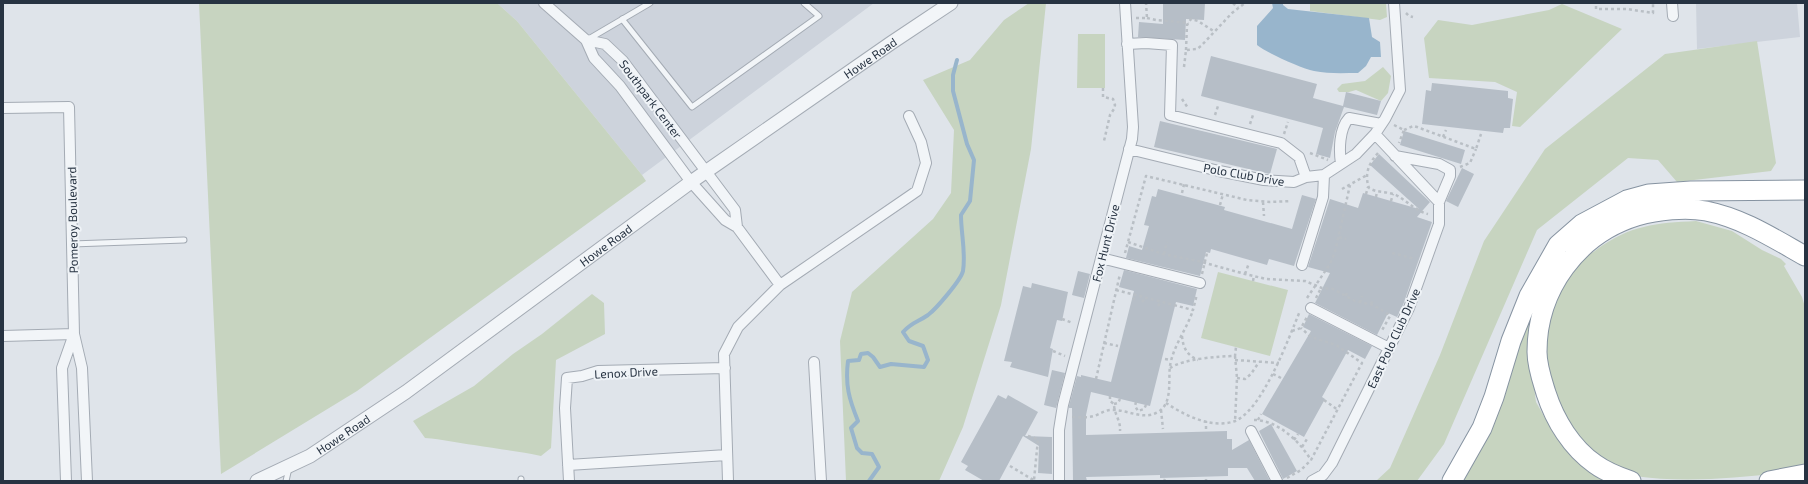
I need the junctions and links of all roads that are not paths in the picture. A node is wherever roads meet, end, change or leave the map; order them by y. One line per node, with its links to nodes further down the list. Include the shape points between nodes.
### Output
1 (544, 3): 10 (street, Southpark Center)
2 (650, 3): 9 (lane)
3 (804, 3): 9 (lane, via 819,16 692,107)
4 (951, 3): 19 (street, Howe Road)
5 (1125, 3): 11 (street, Fox Hunt Drive)
6 (1394, 3): 14 (street, Polo Club Drive, via 1400,90)
7 (1672, 3): 8 (street)
8 (1672, 16)
9 (622, 19): 10 (lane)
10 (586, 40): 19 (street, Southpark Center, via 605,44 623,61); 22 (street, Southpark Center, via 594,58 620,86)
11 (1127, 44): 16 (street, Fox Hunt Drive, via 1133,127); 21 (street, via 1172,45 1170,115 1281,143 1299,157)
12 (3, 108): 27 (street, Pomeroy Boulevard, via 69,107)
13 (909, 116): 32 (street, via 921,142 926,163 917,191)
14 (1383, 122): 15 (street, Polo Club Drive); 18 (street, via 1350,118 1347,120 1339,150)
15 (1375, 134): 17 (street); 18 (street, Polo Club Drive, via 1356,154)
16 (1129, 149): 21 (street, Polo Club Drive, via 1264,180 1294,182); 29 (street, Fox Hunt Drive)
17 (1395, 156): 24 (street); 24 (street, via 1439,164 1450,170)
18 (1341, 164): 20 (street, Polo Club Drive)
19 (706, 173): 22 (street, Howe Road); 25 (street, via 735,210)
20 (1324, 174): 21 (street, Polo Club Drive); 30 (street, via 1323,197)
21 (1306, 177)
22 (692, 182): 25 (street, via 725,220); 41 (street, Howe Road, via 406,392 310,456)
23 (1805, 190): 54 (highway, via 1649,194 1627,200 1582,224 1558,245 1529,296 1482,428)
24 (1439, 202): 36 (street, East Polo Club Drive, via 1440,218 1426,262 1410,308)
25 (737, 227): 32 (street)
26 (184, 240): 27 (lane)
27 (72, 244): 34 (street, Pomeroy Boulevard)
28 (1805, 256): 55 (highway, via 1735,218 1704,210 1676,210 1652,211 1622,221 1598,234 1570,260 1547,296 1537,353 1540,370 1550,406 1574,444 1596,465)
29 (1101, 258): 31 (street); 51 (street, Fox Hunt Drive, via 1061,417)
30 (1302, 265)
31 (1200, 283)
32 (780, 285): 38 (street, via 738,327 724,354)
33 (1308, 305): 36 (street)
34 (74, 334): 35 (street); 44 (street, Pomeroy Boulevard, via 62,368); 45 (street, Pomeroy Boulevard, via 82,368)
35 (3, 336)
36 (1389, 348): 53 (street, East Polo Club Drive, via 1332,463 1323,475)
37 (814, 362): 50 (street)
38 (725, 368): 40 (street); 42 (street, Lenox Drive, via 598,371 567,378 565,408)
39 (1251, 431): 52 (street)
40 (727, 455): 42 (street); 49 (street)
41 (290, 465): 46 (street, Howe Road); 47 (lane)
42 (568, 465): 48 (street, Lenox Drive)
43 (1805, 474): 56 (highway)
44 (66, 481)
45 (87, 481)
46 (258, 481)
47 (286, 481)
48 (569, 481)
49 (728, 481)
50 (822, 481)
51 (1059, 481)
52 (1277, 481)
53 (1312, 481)
54 (1452, 481)
55 (1631, 481)
56 (1770, 481)

